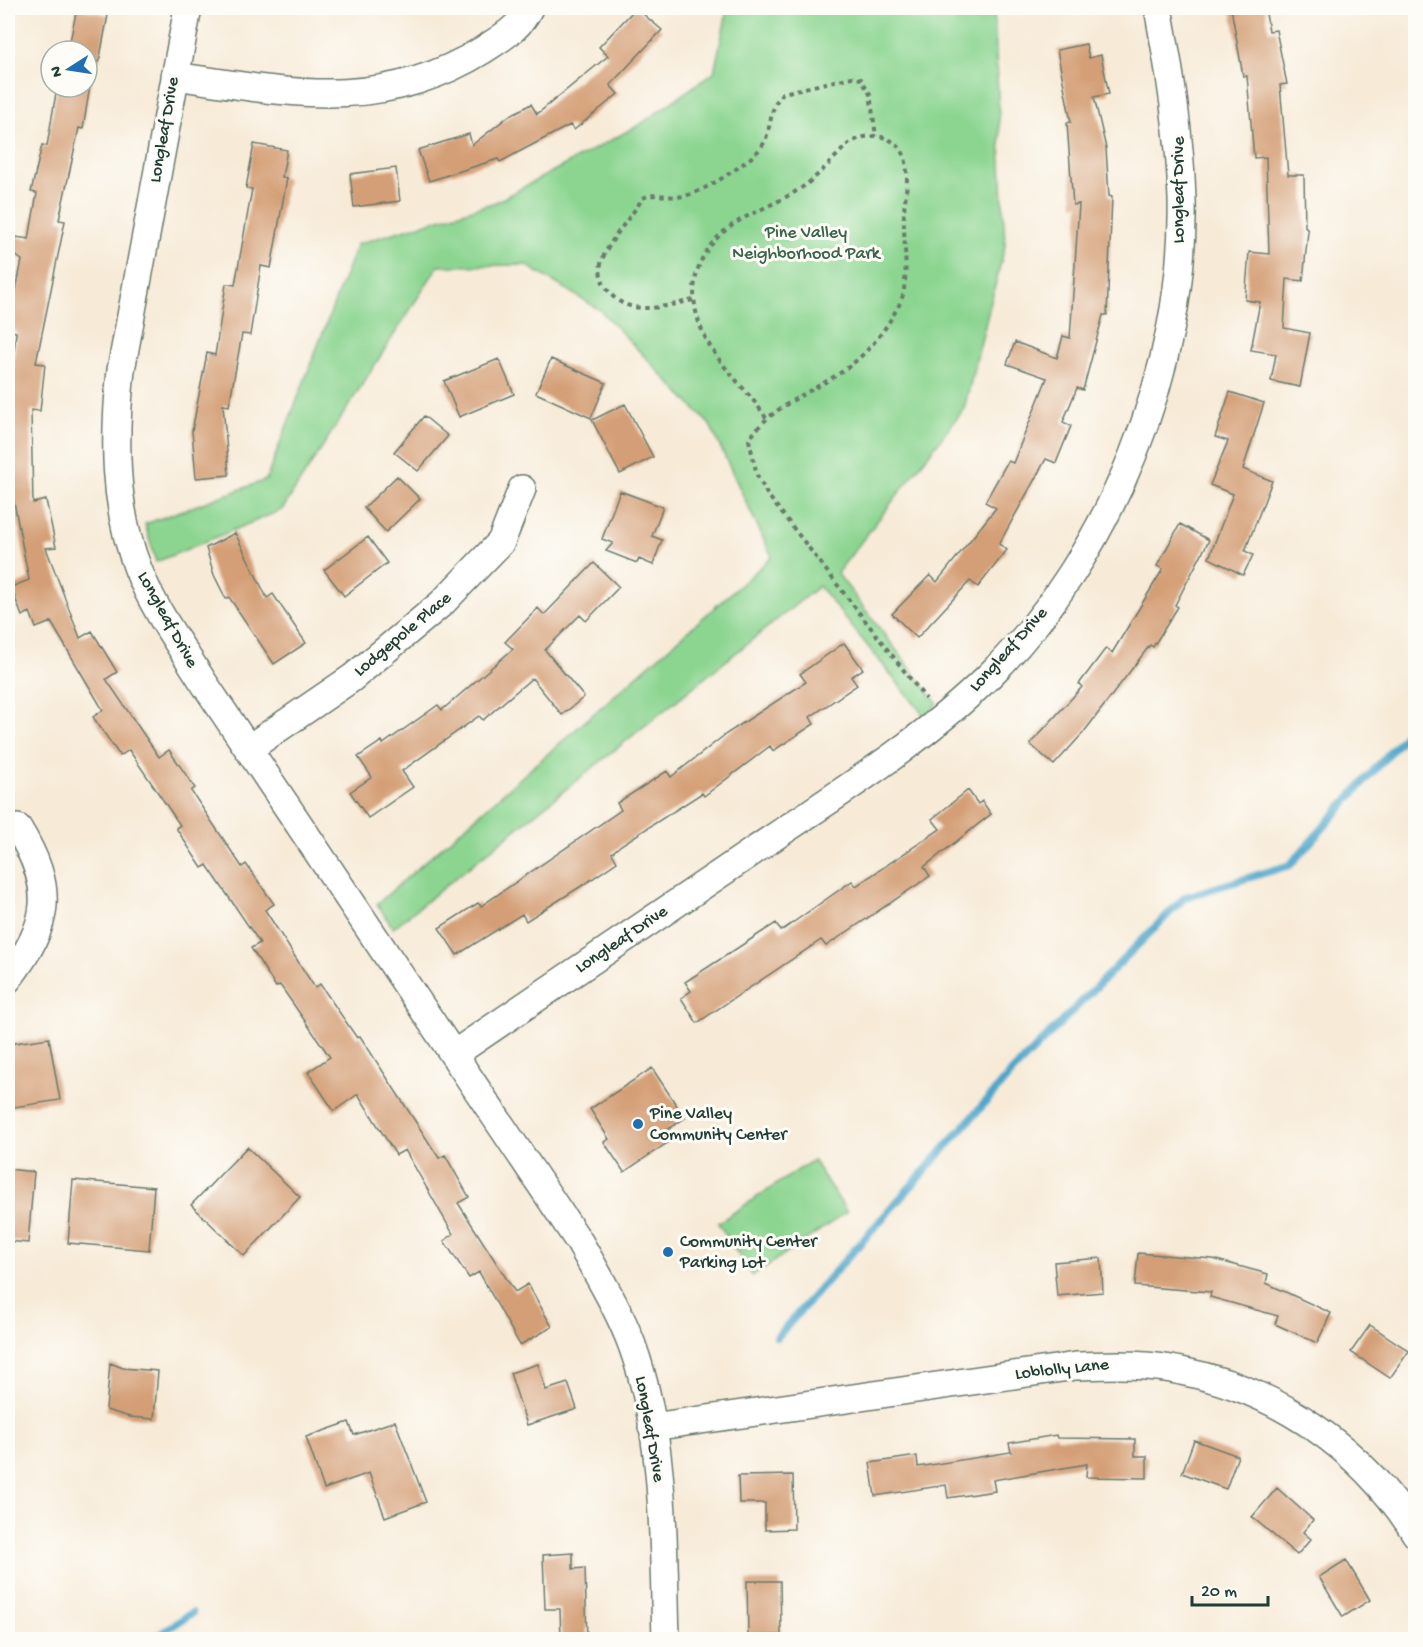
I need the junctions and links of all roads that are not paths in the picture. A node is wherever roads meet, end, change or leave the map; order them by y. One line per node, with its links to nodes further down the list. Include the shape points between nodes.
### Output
1 (188, 8): 4 (street, Longleaf Drive)
2 (529, 8): 4 (street, via 524,19 506,35 474,55 443,72 393,87 302,94)
3 (1158, 8): 9 (street, Longleaf Drive, via 1178,128 1182,203 1177,280 1167,346 1137,443 1111,502 1055,597 990,675 905,748)
4 (175, 76): 6 (street, Longleaf Drive, via 121,370 116,423 117,477 126,530 138,569 190,661)
5 (522, 489): 6 (street, Lodgepole Place, via 501,542 442,603 352,678)
6 (248, 749): 9 (street, Longleaf Drive)
7 (18, 828): 8 (street, via 39,867 44,910 26,956)
8 (8, 979)
9 (454, 1054): 10 (street, Longleaf Drive, via 580,1243 612,1301 635,1356)
10 (652, 1427): 11 (street, Loblolly Lane, via 1076,1366 1128,1365 1179,1370 1236,1385 1280,1405 1321,1431 1375,1482); 12 (street, Longleaf Drive, via 661,1501)
11 (1416, 1534)
12 (666, 1640)

